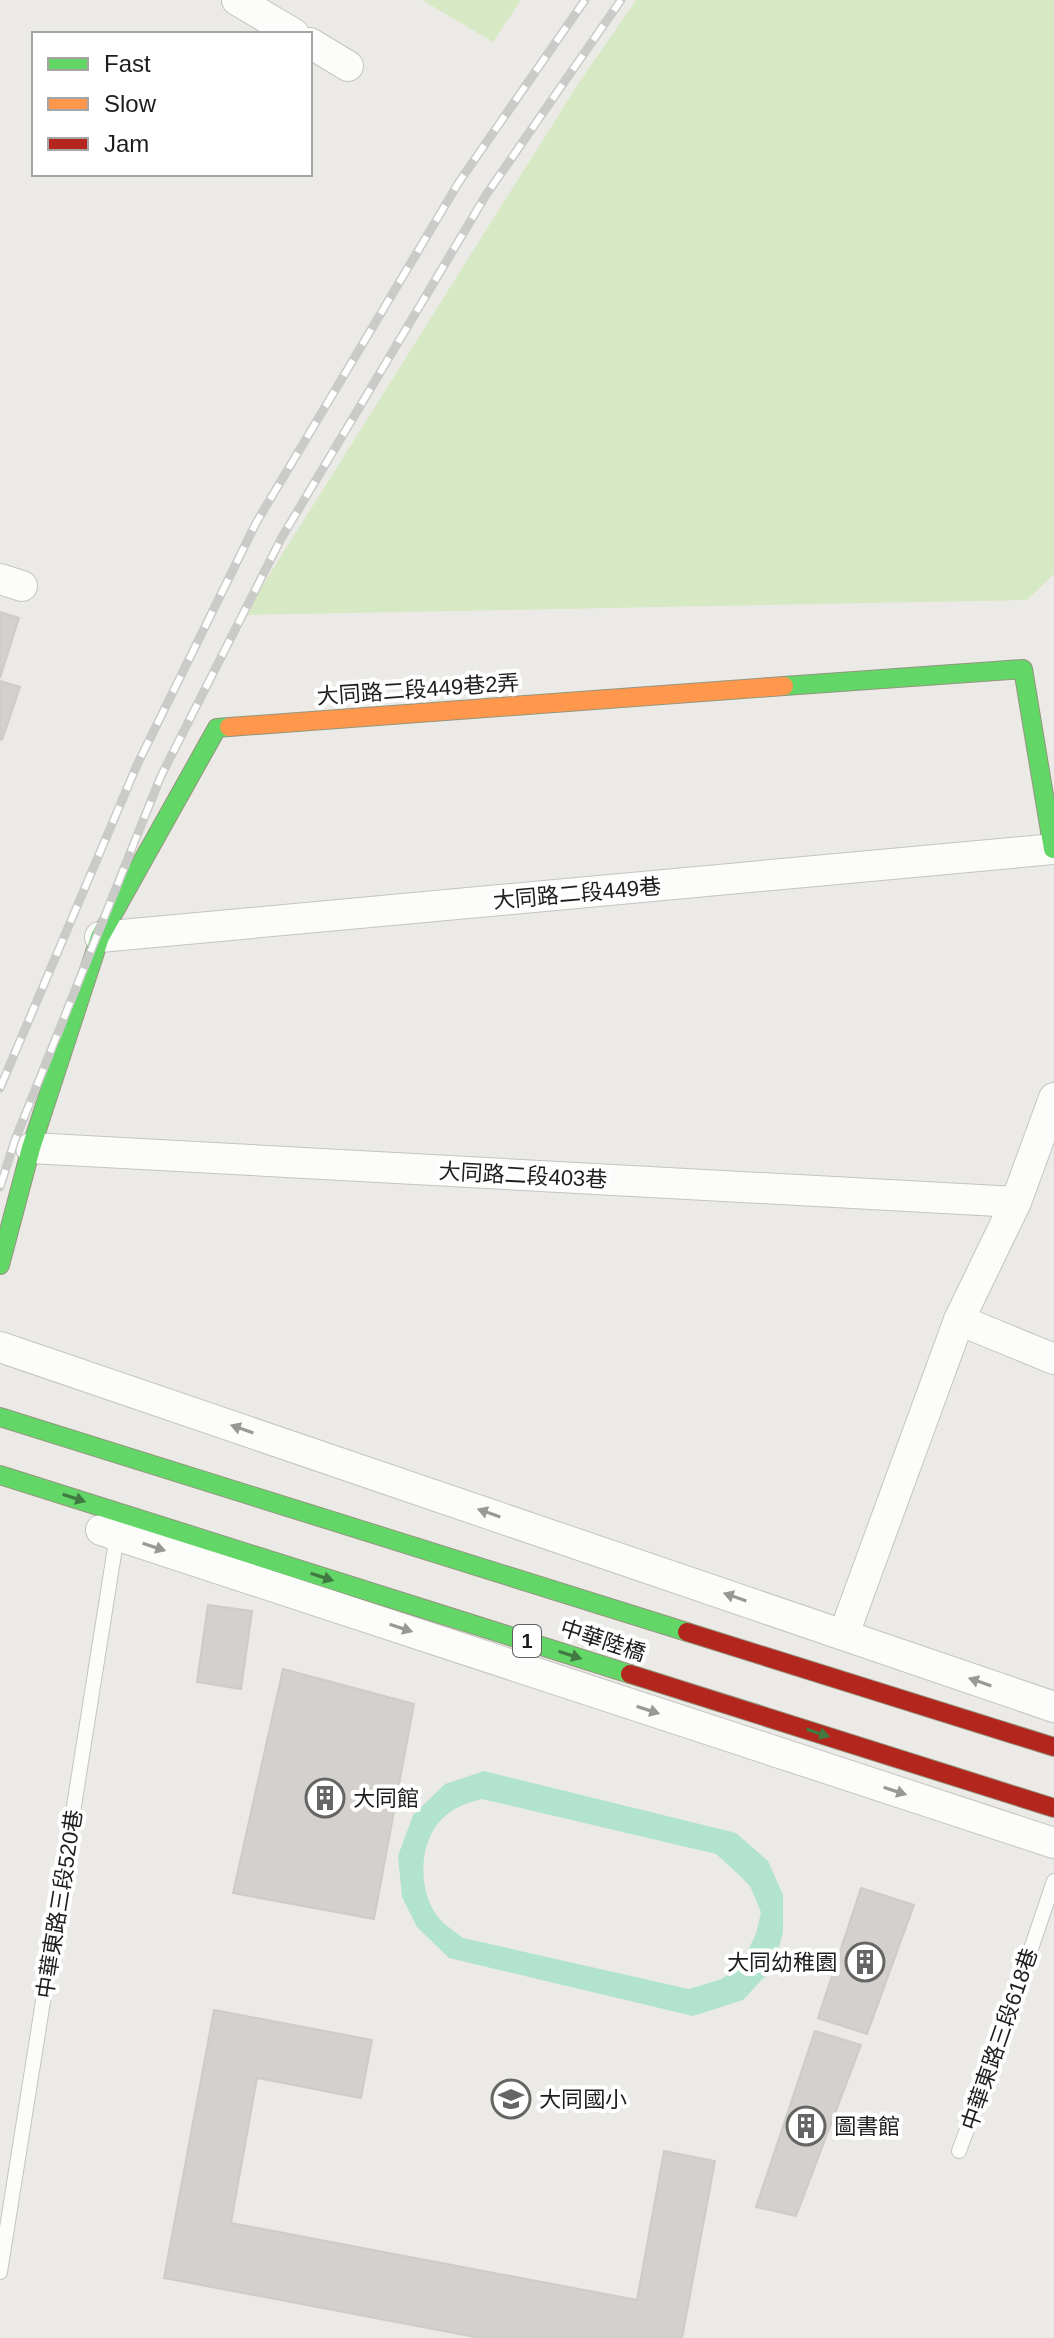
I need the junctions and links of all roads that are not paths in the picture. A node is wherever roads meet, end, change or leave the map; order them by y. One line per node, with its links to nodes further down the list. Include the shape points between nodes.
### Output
1 (237, 0): 2 (street)
2 (291, 32)
3 (312, 44): 4 (street)
4 (348, 66)
5 (1053, 849): 6 (street, 大同路二段449巷); 6 (main road, 大同路二段449巷2弄, via 1023,669 217,728)
6 (100, 937): 8 (main road, 大同路二段449巷2弄)
7 (1054, 1098): 9 (street)
8 (31, 1148): 9 (street, 大同路二段403巷); 10 (main road, 大同路二段449巷2弄)
9 (1016, 1202): 11 (street)
10 (0, 1265)
11 (959, 1320): 13 (street); 18 (street)
12 (0, 1347): 18 (street, one-way to 12)
13 (1054, 1359)
14 (0, 1417): 20 (main road, 中華陸橋)
15 (0, 1475): 21 (main road, 中華陸橋 / 1, one-way to 21)
16 (0, 1497): 17 (street)
17 (117, 1535): 22 (street, one-way to 22); 25 (lane, 中華東路三段520巷)
18 (844, 1634): 19 (street, one-way to 18)
19 (1054, 1707)
20 (1054, 1747)
21 (1054, 1808)
22 (1054, 1843)
23 (1054, 1881): 24 (lane, 中華東路三段618巷)
24 (959, 2151)
25 (0, 2272)

